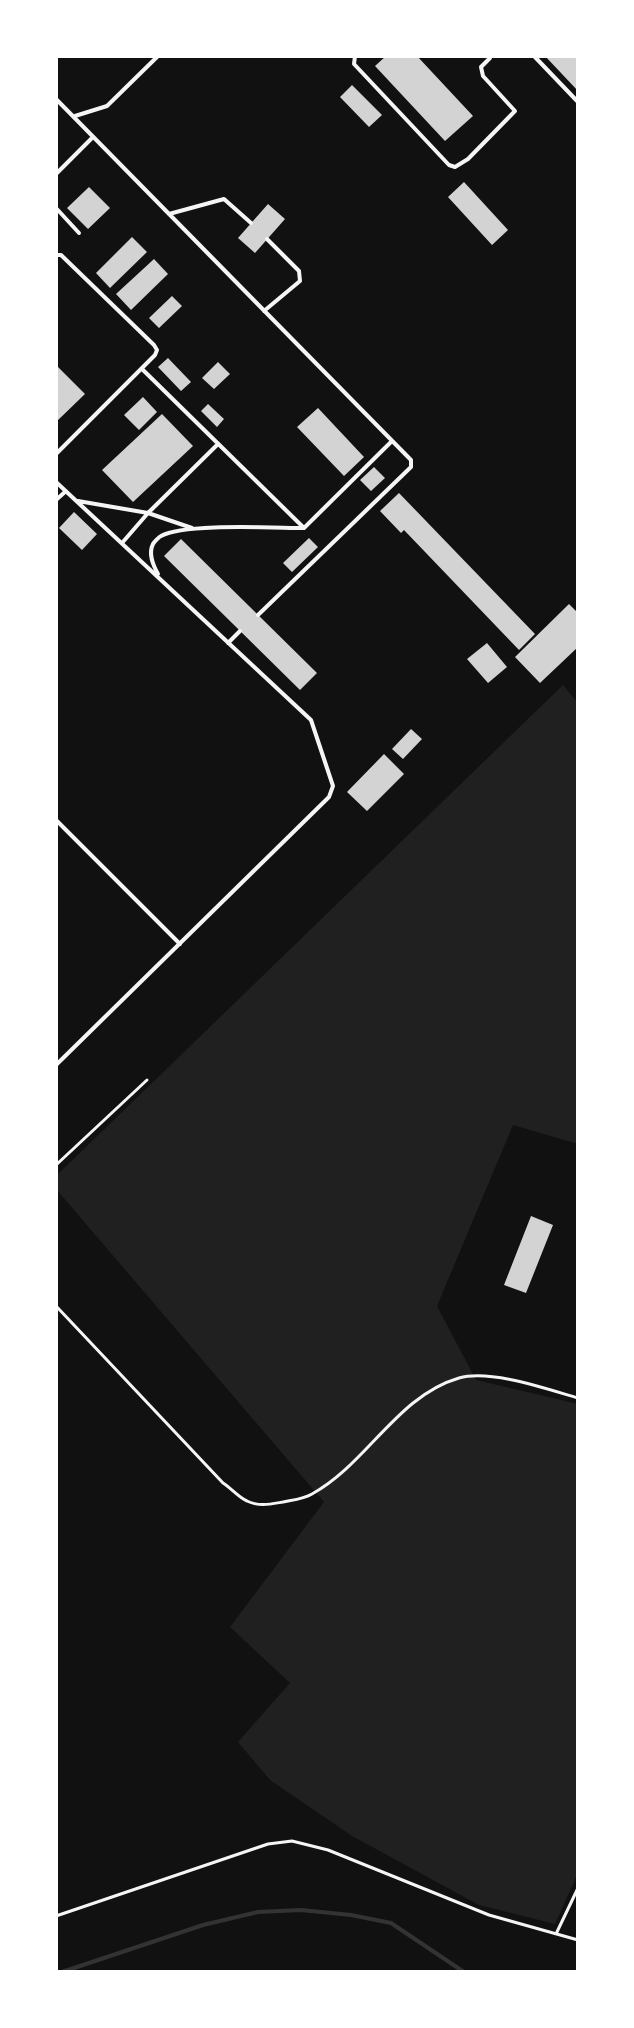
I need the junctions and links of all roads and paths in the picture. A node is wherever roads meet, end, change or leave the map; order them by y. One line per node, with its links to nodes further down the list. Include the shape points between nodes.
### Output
1 (158, 56): 7 (lane, via 107,106)
2 (355, 56): 4 (lane, via 354,64 455,167 515,111 483,76 481,67)
3 (534, 56): 6 (lane)
4 (490, 57)
5 (56, 99): 7 (lane)
6 (578, 102)
7 (73, 117): 8 (lane)
8 (93, 137): 9 (lane); 11 (lane)
9 (56, 174)
10 (56, 208): 13 (lane)
11 (169, 214): 12 (lane, via 224,199); 16 (lane)
12 (251, 223)
13 (79, 233)
14 (267, 239): 16 (lane, via 301,276)
15 (56, 255): 17 (lane, via 154,345 155,355)
16 (264, 311): 18 (lane)
17 (142, 369): 19 (lane); 20 (lane)
18 (392, 441): 26 (lane); 30 (lane, via 411,460 411,467)
19 (218, 445): 25 (lane); 26 (lane)
20 (56, 454)
21 (56, 482): 22 (lane)
22 (66, 491): 23 (lane); 24 (lane)
23 (56, 500)
24 (76, 500): 25 (lane); 28 (lane)
25 (148, 513): 27 (lane); 28 (lane)
26 (304, 528): 27 (lane)
27 (194, 529): 29 (lane, via 160,536 151,547)
28 (122, 543): 29 (lane)
29 (159, 576): 32 (lane)
30 (258, 615)
31 (240, 631): 32 (lane)
32 (228, 643): 34 (lane, via 311,720 333,786 329,797)
33 (56, 820): 34 (lane)
34 (180, 944): 35 (lane)
35 (56, 1065)
36 (147, 1080): 37 (path)
37 (56, 1165)
38 (56, 1306): 39 (path, via 223,1483 246,1501 266,1505 310,1496 336,1479 417,1399 462,1377 506,1379)
39 (578, 1398)
40 (578, 1888): 42 (path)
41 (56, 1916): 42 (path, via 268,1844 292,1841 328,1850 489,1915)
42 (556, 1934): 43 (path)
43 (578, 1940)

